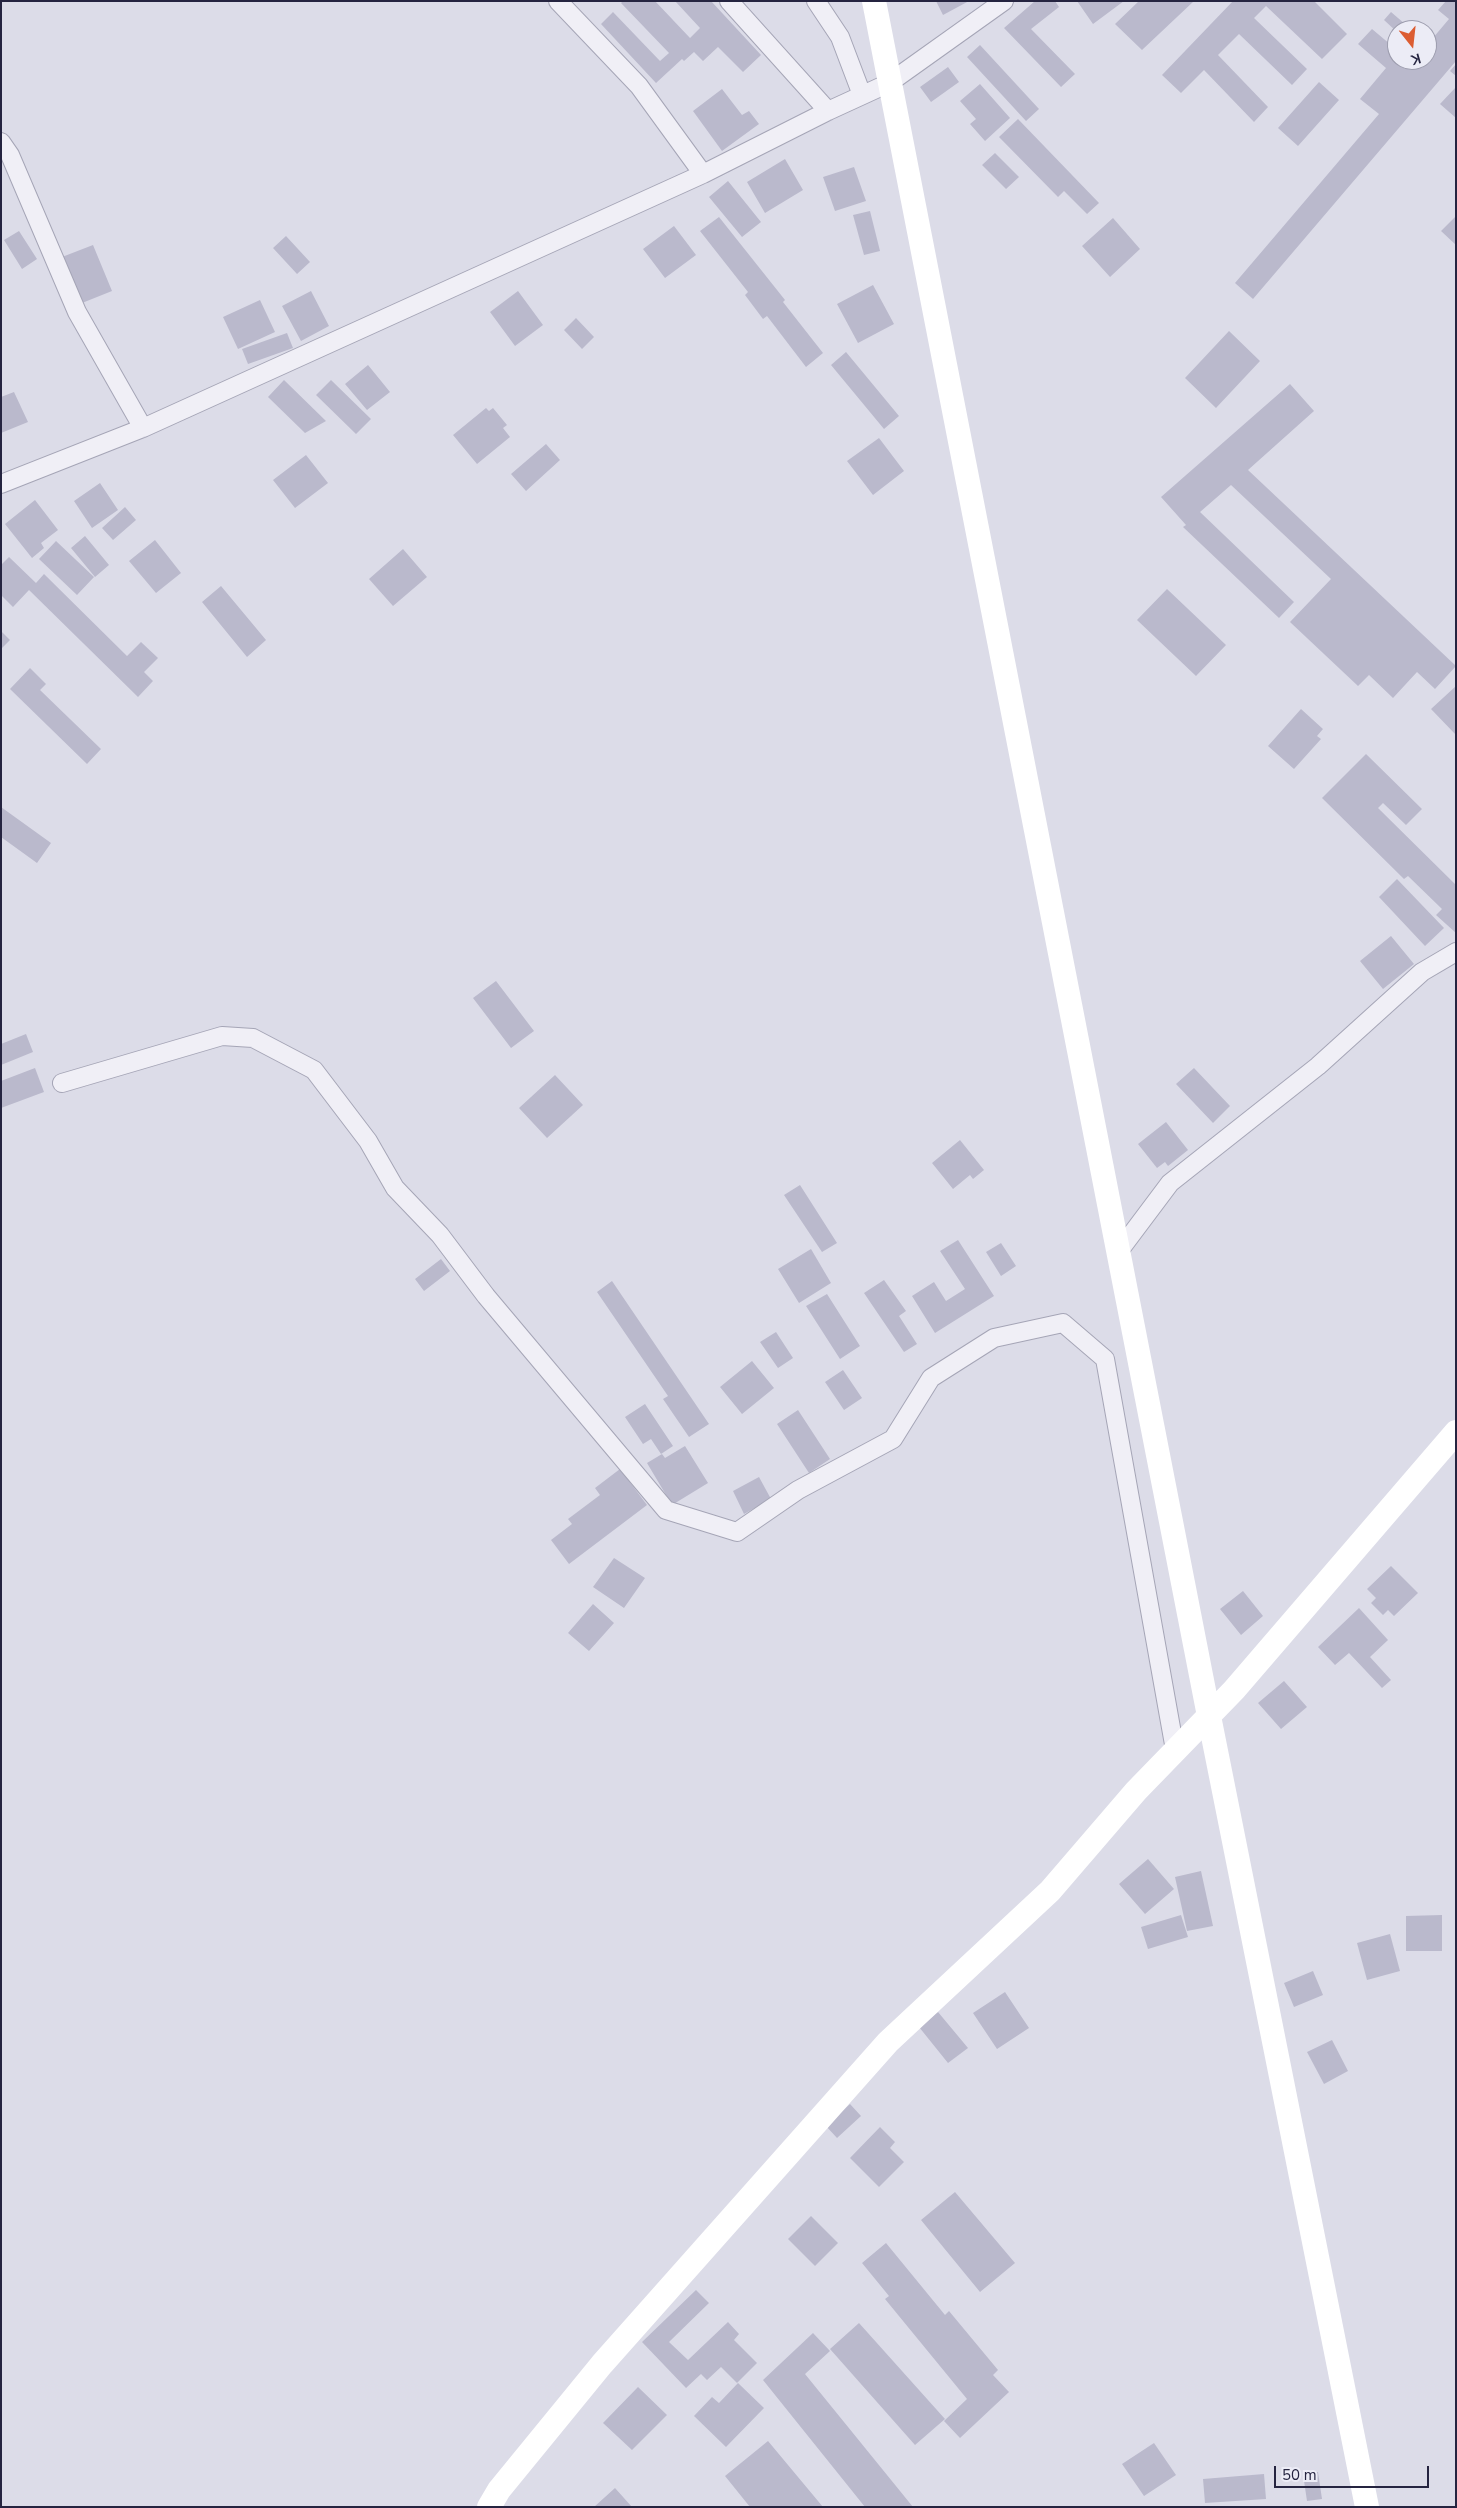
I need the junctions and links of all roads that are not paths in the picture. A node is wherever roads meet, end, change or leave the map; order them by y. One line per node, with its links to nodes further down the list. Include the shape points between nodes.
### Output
1 (558, 1): 10 (street, via 639,86)
2 (728, 1): 8 (street)
3 (816, 1): 7 (street, via 840,38)
4 (874, 1): 6 (street)
5 (1004, 1): 6 (street)
6 (889, 83): 7 (street); 15 (street)
7 (862, 95): 8 (street)
8 (828, 111): 10 (street)
9 (1, 142): 11 (street, via 10,155 77,312)
10 (704, 174): 11 (street)
11 (143, 428): 12 (street)
12 (1, 484)
13 (1456, 952): 15 (street, via 1422,972 1318,1066 1170,1183)
14 (62, 1084): 18 (street, via 222,1036 253,1038 314,1070 368,1141 395,1188 440,1235 486,1296 666,1510 737,1532 798,1490 893,1439 931,1378 994,1338 1063,1323 1105,1359)
15 (1119, 1251): 17 (street)
16 (1456, 1432): 17 (street)
17 (1209, 1716): 18 (street); 20 (street)
18 (1175, 1750): 19 (street, via 1050,1891 888,2042 602,2364 499,2490)
19 (489, 2507)
20 (1367, 2507)

